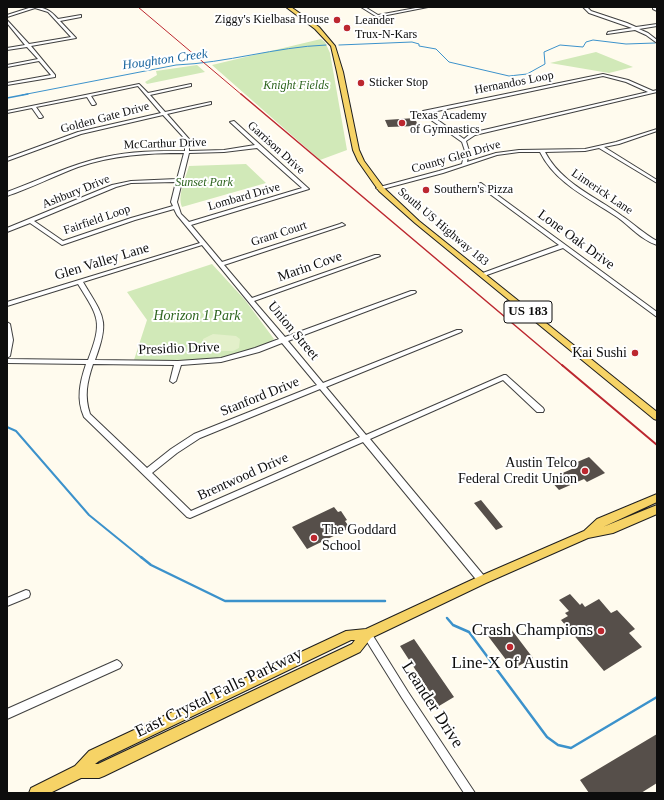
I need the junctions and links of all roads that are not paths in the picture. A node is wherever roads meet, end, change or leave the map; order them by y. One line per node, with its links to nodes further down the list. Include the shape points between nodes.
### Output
1 (35, 7): 8 (street); 10 (street, via 49,11)
2 (288, 7): 45 (main road, South US Highway 183 / US 183, via 317,28 333,46 356,150)
3 (363, 7): 4 (street, via 377,16)
4 (426, 7)
5 (586, 7): 13 (street, via 590,12)
6 (655, 7): 7 (street)
7 (657, 10)
8 (7, 16)
9 (80, 16): 10 (street)
10 (58, 20): 16 (street, via 74,38)
11 (7, 21): 16 (street)
12 (657, 25): 13 (street)
13 (635, 28): 14 (street); 15 (street)
14 (608, 32)
15 (657, 42)
16 (29, 45): 17 (street); 18 (street)
17 (7, 49)
18 (40, 60): 19 (street); 20 (street, via 54,76)
19 (7, 66)
20 (7, 84)
21 (190, 85): 23 (street)
22 (654, 92): 35 (street, Hernandos Loop, via 480,132); 35 (street, Hernandos Loop, via 612,76 599,76 425,112)
23 (148, 94): 24 (street, via 139,85); 29 (street)
24 (88, 95): 26 (street); 27 (street)
25 (209, 103): 29 (street, Golden Gate Drive)
26 (94, 104)
27 (33, 106): 28 (street); 30 (street)
28 (7, 112)
29 (165, 113): 39 (street, via 187,139); 40 (street, Golden Gate Drive, via 80,133)
30 (41, 117)
31 (232, 122): 36 (street, Garrison Drive)
32 (657, 130): 33 (street, County Glen Drive)
33 (650, 132): 34 (street); 37 (street, County Glen Drive)
34 (657, 136)
35 (464, 141): 41 (street, via 467,151)
36 (258, 146): 39 (street, McCarthur Drive, via 234,151); 46 (street, Garrison Drive)
37 (600, 147): 38 (street, County Glen Drive); 43 (street)
38 (542, 151): 41 (street, County Glen Drive, via 507,152); 54 (street, Limerick Lane, via 550,165 562,177)
39 (187, 152): 42 (street); 47 (street, McCarthur Drive, via 136,153 107,157)
40 (7, 160)
41 (464, 164): 45 (street, County Glen Drive)
42 (179, 180): 48 (street, via 175,195); 49 (street, Ashbury Drive, via 131,182 114,186)
43 (657, 182)
44 (481, 185): 55 (street, Lone Oak Drive)
45 (379, 188): 58 (main road, South US Highway 183 / US 183)
46 (306, 189): 50 (street, Lombard Drive)
47 (7, 194)
48 (176, 207): 49 (street, Fairfield Loop, via 137,216 62,243); 50 (street, Union Street)
49 (31, 221): 52 (street, Ashbury Drive)
50 (188, 224): 53 (street, Union Street)
51 (342, 226): 57 (street, Grant Court)
52 (7, 230)
53 (204, 243): 57 (street, Union Street); 59 (street, Glen Valley Lane)
54 (657, 243)
55 (563, 246): 58 (street); 63 (street, Lone Oak Drive)
56 (377, 256): 61 (street, Marin Cove)
57 (221, 264): 61 (street, Union Street)
58 (482, 275): 74 (main road, South US Highway 183 / US 183)
59 (79, 281): 62 (street, Glen Valley Lane); 69 (street, Brentwood Drive, via 97,310 100,320 101,327)
60 (413, 292): 66 (street, Presidio Drive)
61 (251, 300): 66 (street, Union Street)
62 (7, 304)
63 (657, 314)
64 (7, 324): 67 (street, via 10,340)
65 (459, 331): 72 (street, Stanford Drive)
66 (284, 340): 70 (street, Presidio Drive, via 235,358); 72 (street, Union Street)
67 (7, 356)
68 (7, 361): 69 (street, Presidio Drive)
69 (91, 362): 70 (street, Presidio Drive); 76 (street, Brentwood Drive, via 81,396 87,415)
70 (178, 363): 71 (street)
71 (173, 381)
72 (322, 386): 75 (street, Union Street); 76 (street, Stanford Drive, via 197,436)
73 (540, 410): 75 (street, Brentwood Drive, via 504,377)
74 (657, 417)
75 (365, 437): 76 (street, Brentwood Drive, via 190,515); 80 (street, Union Street)
76 (146, 473)
77 (657, 498): 79 (main road, East Crystal Falls Parkway, via 601,522)
78 (657, 510): 79 (main road, East Crystal Falls Parkway, via 609,530)
79 (587, 534): 80 (main road, East Crystal Falls Parkway)
80 (482, 580): 83 (main road, East Crystal Falls Parkway)
81 (26, 594): 82 (street)
82 (7, 602)
83 (367, 634): 86 (main road, East Crystal Falls Parkway, via 356,648 99,771 80,771); 87 (street, Leander Drive)
84 (117, 665): 85 (street)
85 (7, 714)
86 (36, 793)
87 (470, 793)

